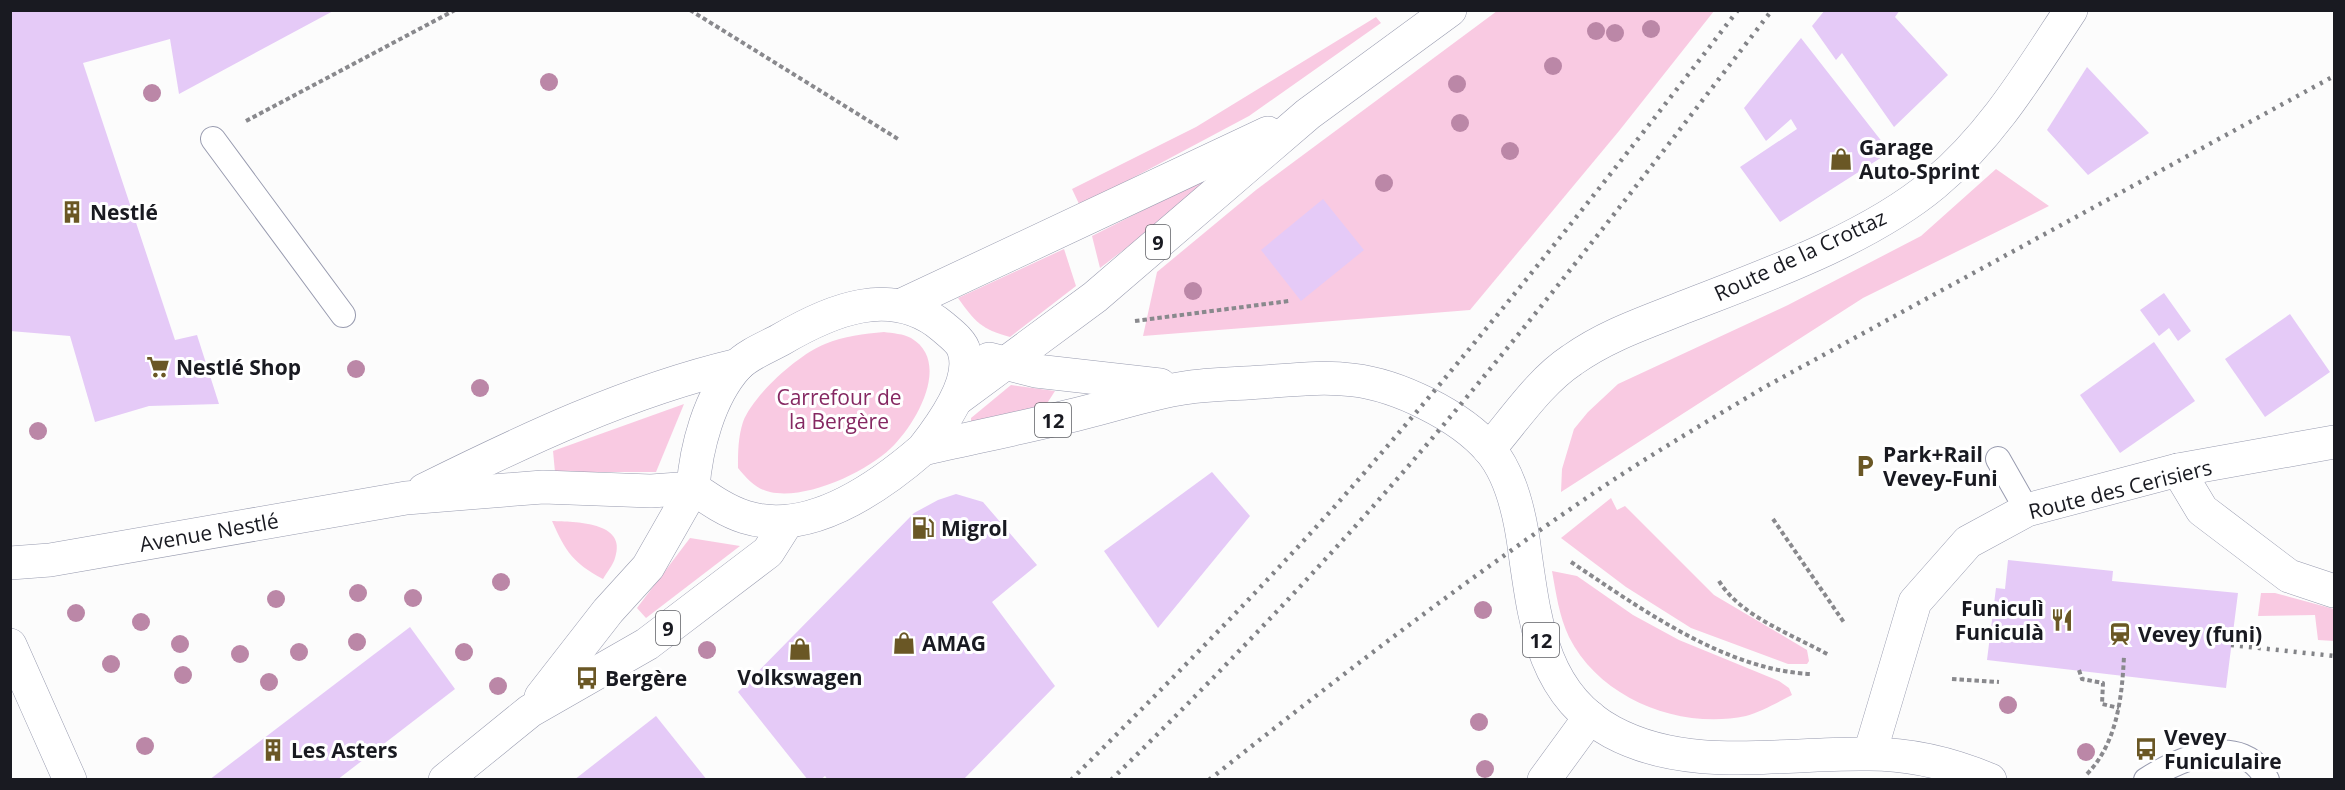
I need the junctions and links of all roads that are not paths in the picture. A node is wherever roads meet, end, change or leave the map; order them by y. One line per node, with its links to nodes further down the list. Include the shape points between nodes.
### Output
1 (1450, 10): 3 (main road, 9)
2 (2071, 10): 14 (main road, Route de la Crottaz, via 2004,110 1967,154 1933,185 1851,236 1614,335 1580,355 1543,385)
3 (1308, 114): 5 (main road, 9); 8 (main road, 9, via 1095,297)
4 (213, 139): 6 (lane)
5 (902, 305): 7 (main road, via 927,313); 9 (main road, via 866,305 840,311 803,326)
6 (343, 315)
7 (964, 350): 8 (main road, 12); 11 (main road, via 964,373)
8 (1004, 364): 10 (main road, 12); 11 (main road, 9)
9 (738, 365): 17 (main road, via 704,428 695,460); 18 (main road, Avenue Nestlé, via 686,377 539,433)
10 (1183, 388): 13 (main road, 12); 14 (main road, 12, via 1326,377 1355,380 1383,387 1442,412)
11 (957, 399): 13 (main road)
12 (2334, 442): 16 (main road, Route des Cerisiers)
13 (924, 449): 20 (main road, via 899,470 853,497 820,514)
14 (1490, 449): 25 (main road, 12, via 1513,495 1533,615 1546,658 1565,692)
15 (1998, 459): 19 (lane)
16 (2178, 470): 19 (main road, Route des Cerisiers); 22 (main road, via 2202,510 2289,576)
17 (693, 488): 18 (main road, Avenue Nestlé, via 651,491 543,487); 20 (main road, via 747,518); 24 (main road, 9, via 648,567 608,611)
18 (406, 498): 21 (main road, Avenue Nestlé, via 50,560)
19 (2027, 510): 26 (main road, Route des Cerisiers, via 1968,542 1915,602)
20 (787, 522): 24 (main road, 9, via 768,552 647,644)
21 (10, 563)
22 (2334, 591)
23 (10, 645): 27 (main road)
24 (530, 711): 28 (main road, 9)
25 (1590, 717): 26 (main road, 12, via 1636,743 1688,755); 29 (main road)
26 (1870, 753): 30 (main road, 12, via 1920,759)
27 (70, 780)
28 (445, 780)
29 (1544, 780)
30 (1990, 780)
31 (2146, 780): 32 (lane, via 2180,762 2227,752 2256,764)
32 (2268, 780)

